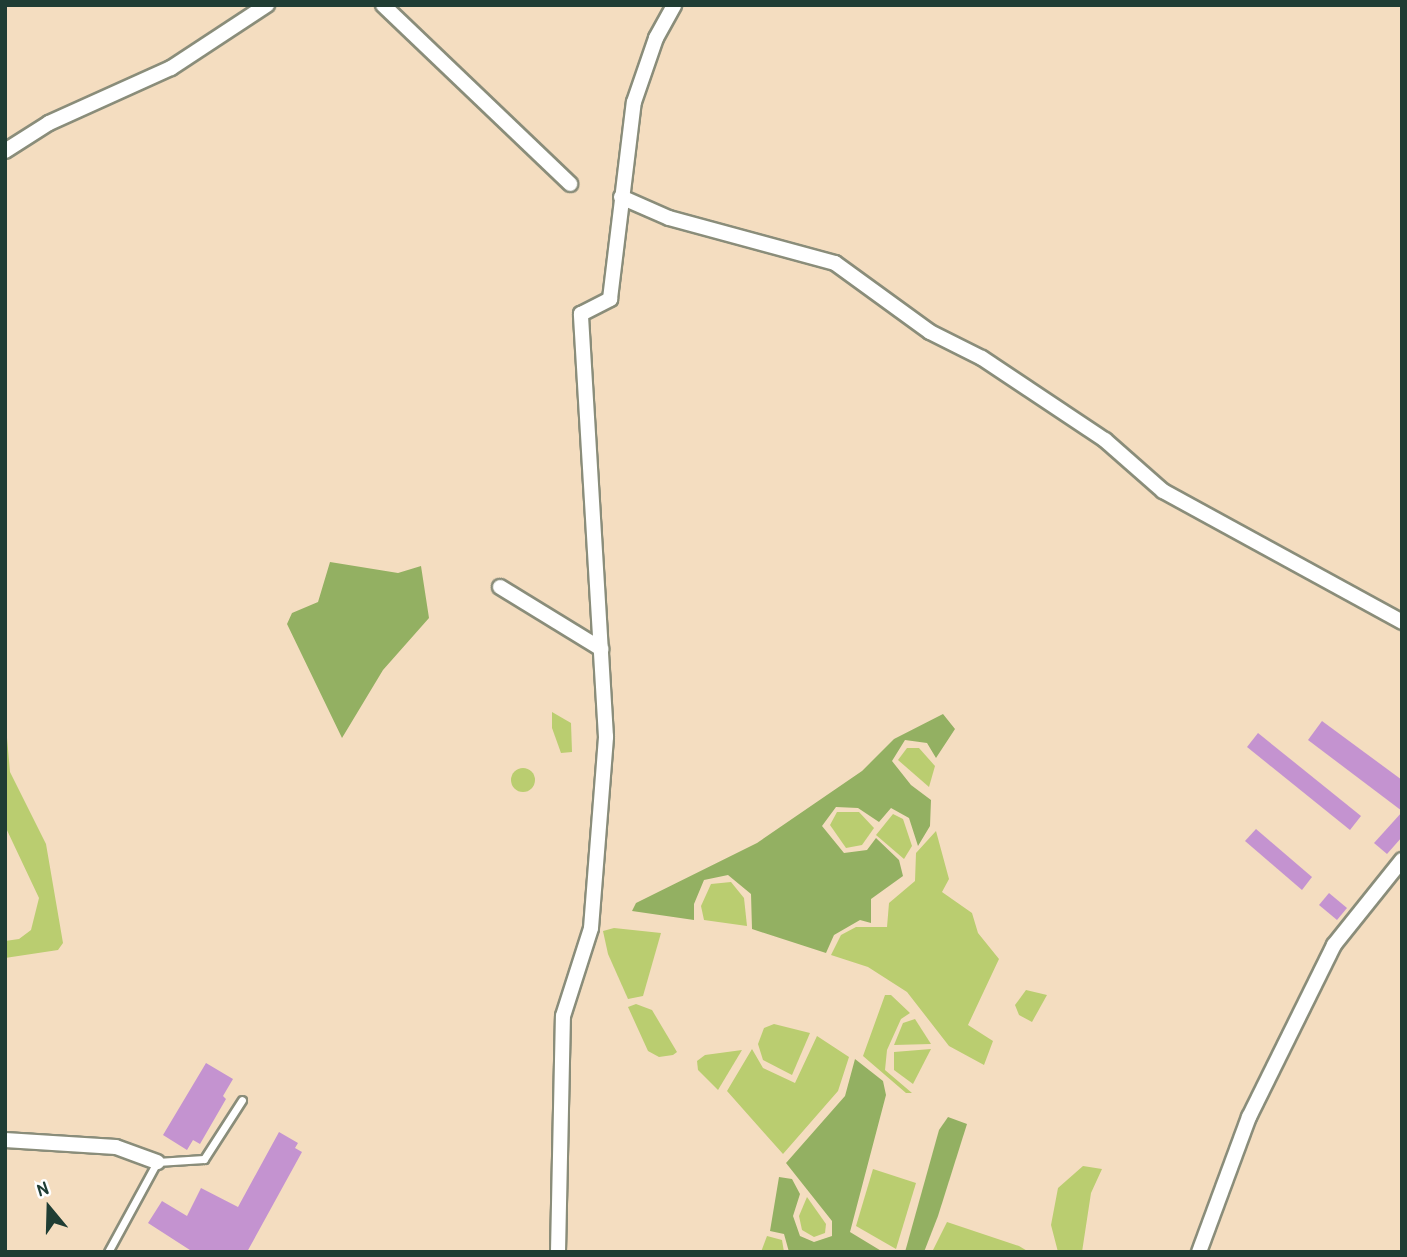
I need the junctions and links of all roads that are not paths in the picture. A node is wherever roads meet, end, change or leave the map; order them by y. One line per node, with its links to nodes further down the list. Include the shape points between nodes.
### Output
1 (267, 5): 4 (street, via 171,68 49,123)
2 (383, 5): 5 (street)
3 (674, 5): 6 (street, via 656,38 634,102)
4 (5, 151)
5 (570, 184)
6 (621, 197): 8 (street, via 669,218 835,263 930,332 982,358 1105,440 1163,491); 9 (street, via 610,299 581,314)
7 (500, 587): 9 (street)
8 (1402, 622)
9 (601, 649): 15 (street, via 606,737 591,928 563,1016)
10 (1402, 860): 16 (street, via 1334,945 1249,1116)
11 (242, 1100): 13 (lane, via 204,1160)
12 (5, 1140): 13 (street, via 116,1147)
13 (157, 1162): 14 (lane)
14 (108, 1252)
15 (558, 1252)
16 (1199, 1252)

